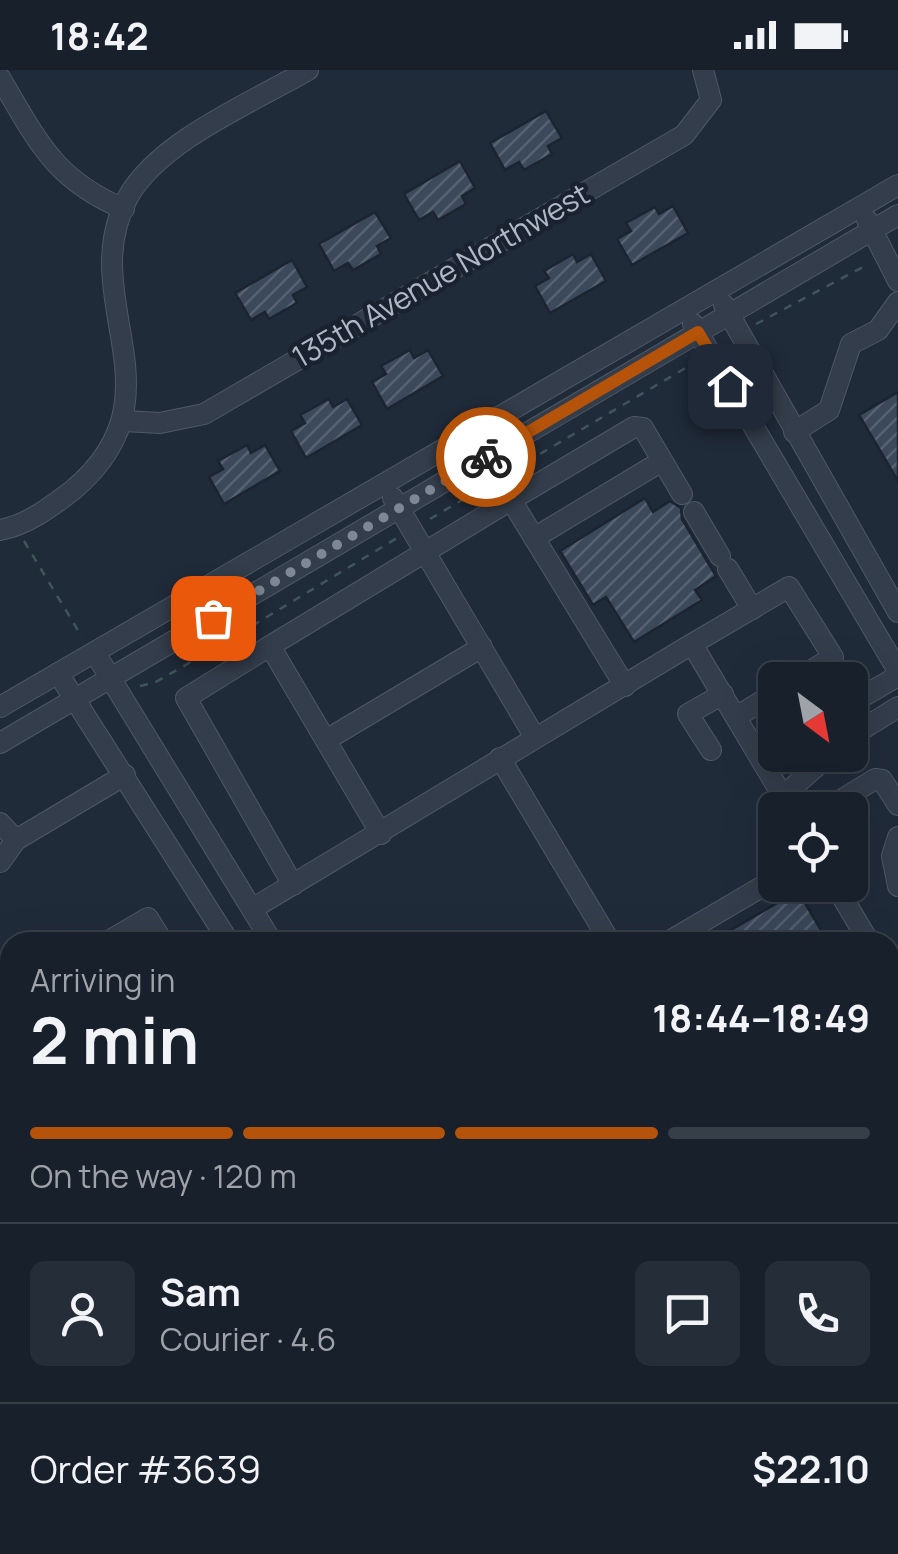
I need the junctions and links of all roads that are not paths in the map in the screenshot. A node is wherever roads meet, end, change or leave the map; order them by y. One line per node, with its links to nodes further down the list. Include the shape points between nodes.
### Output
1 (308, 70): 6 (street, via 158,162)
2 (702, 70): 15 (street, 135th Avenue Northwest, via 711,100 684,135 204,414 160,423)
3 (0, 78): 6 (street, via 46,155 85,192)
4 (898, 185): 5 (street)
5 (858, 206): 8 (street); 10 (street)
6 (124, 209): 15 (street, via 114,292 126,351)
7 (898, 214): 8 (street)
8 (872, 230): 9 (street); 13 (street)
9 (898, 281)
10 (717, 293): 12 (street); 13 (street)
11 (898, 302): 16 (street, via 878,330 851,344 829,410)
12 (686, 310): 14 (street); 18 (street)
13 (729, 314): 14 (street); 16 (street)
14 (698, 332): 20 (street); 32 (street)
15 (124, 421): 21 (street, via 84,481)
16 (794, 432): 25 (street)
17 (662, 461): 19 (street, via 643,428 634,427); 22 (street); 24 (street)
18 (385, 484): 20 (street); 29 (street)
19 (512, 500): 22 (street); 23 (street)
20 (399, 508): 23 (street); 33 (street)
21 (8, 529)
22 (534, 538): 34 (street)
23 (426, 553): 27 (street); 28 (street)
24 (752, 609): 26 (street); 30 (street, via 789,588 833,657)
25 (898, 612)
26 (692, 644): 34 (street); 36 (street)
27 (270, 646): 44 (street); 61 (street, via 186,698)
28 (482, 647): 43 (street); 44 (street)
29 (91, 648): 31 (street); 33 (street)
30 (825, 662)
31 (58, 673): 37 (street); 39 (street)
32 (898, 673): 35 (street)
33 (110, 680): 37 (street); 65 (street)
34 (625, 686): 43 (street)
35 (868, 692)
36 (722, 694): 41 (street); 48 (street, via 688,714)
37 (77, 698): 46 (street); 51 (street)
38 (758, 703): 41 (street)
39 (0, 707)
40 (898, 707): 42 (street)
41 (736, 717): 47 (street)
42 (868, 726)
43 (534, 736): 49 (street)
44 (326, 740): 57 (street)
45 (758, 742): 47 (street)
46 (0, 743)
47 (752, 744): 52 (street)
48 (710, 750)
49 (500, 758): 57 (street); 70 (street)
50 (813, 772): 53 (street)
51 (125, 775): 59 (street); 68 (street)
52 (780, 792)
53 (796, 792)
54 (854, 792): 55 (street, via 882,780)
55 (898, 806)
56 (0, 823): 59 (street)
57 (381, 834): 61 (street)
58 (898, 838): 62 (street, via 892,856)
59 (16, 840): 60 (street)
60 (0, 862)
61 (293, 885): 65 (street)
62 (898, 886)
63 (758, 889): 71 (street)
64 (845, 902): 72 (street)
65 (252, 909): 69 (street)
66 (124, 932): 67 (street, via 148,918)
67 (157, 932)
68 (223, 932)
69 (266, 932)
70 (604, 932)
71 (685, 932)
72 (863, 932)

